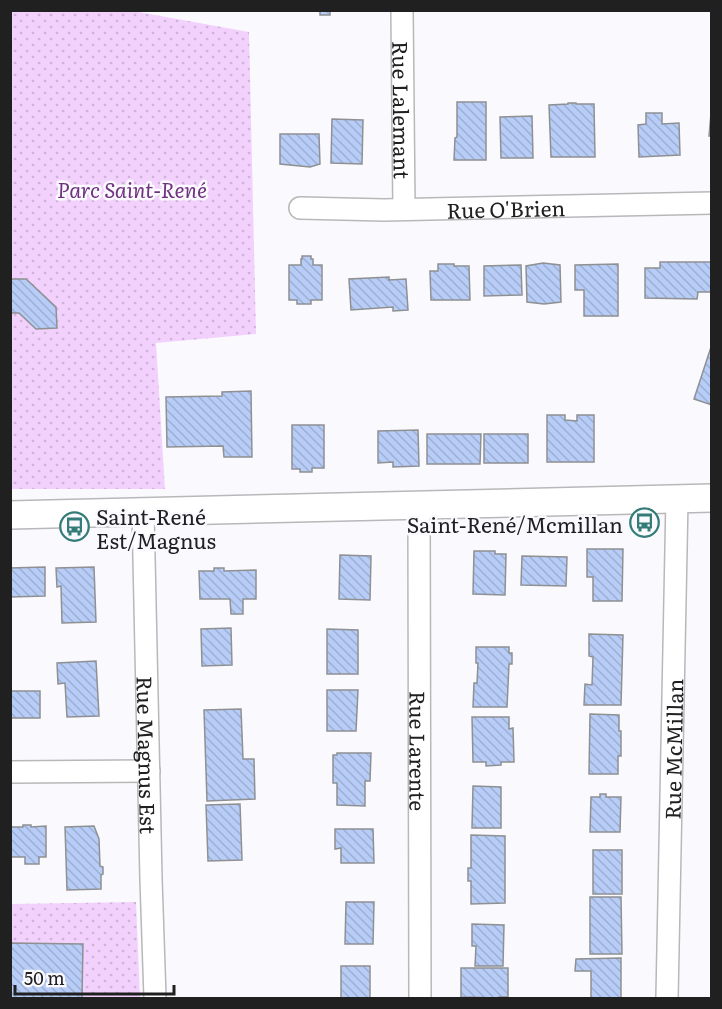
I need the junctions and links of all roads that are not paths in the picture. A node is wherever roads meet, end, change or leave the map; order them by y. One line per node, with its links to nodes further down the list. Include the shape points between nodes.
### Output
1 (402, 10): 4 (street, Rue Lalemant)
2 (711, 203): 4 (street, Rue O'Brien)
3 (300, 208): 4 (street, Rue O'Brien)
4 (404, 209)
5 (711, 498): 6 (street)
6 (677, 499): 7 (street); 14 (street, Rue McMillan)
7 (419, 505): 8 (street); 13 (street, Rue Larente)
8 (143, 512): 9 (street); 10 (street, Rue Magnus Est)
9 (10, 514)
10 (149, 771): 11 (street); 12 (street, Rue Magnus Est)
11 (10, 772)
12 (155, 999)
13 (420, 999)
14 (667, 999)

